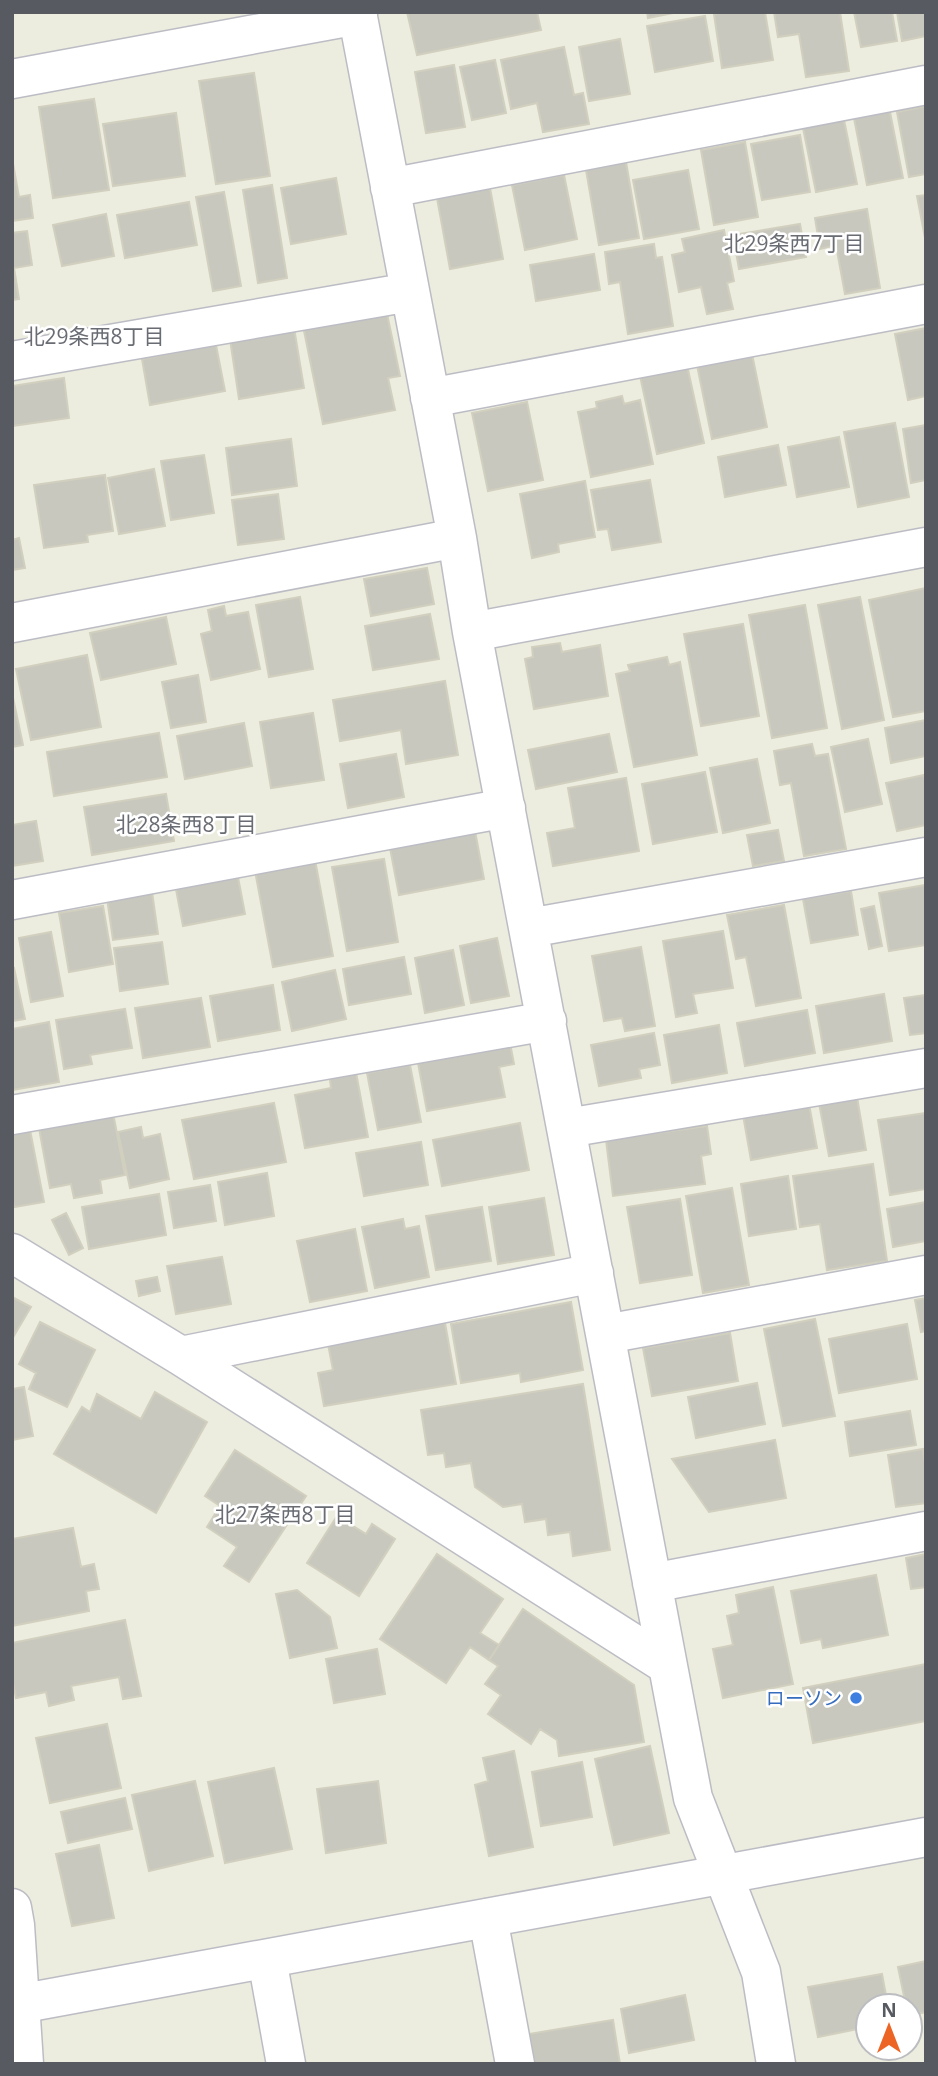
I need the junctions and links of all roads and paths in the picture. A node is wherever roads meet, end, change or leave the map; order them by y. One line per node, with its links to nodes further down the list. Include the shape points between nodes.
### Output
1 (357, 14): 2 (street); 4 (street)
2 (12, 79)
3 (926, 85): 4 (street)
4 (390, 188): 5 (street)
5 (410, 292): 7 (street); 8 (street)
6 (926, 304): 8 (street)
7 (12, 361)
8 (430, 398): 9 (street)
9 (457, 538): 11 (street); 12 (street)
10 (926, 547): 12 (street)
11 (12, 623)
12 (472, 632): 13 (street)
13 (506, 808): 15 (street); 16 (street)
14 (926, 857): 16 (street)
15 (12, 900)
16 (529, 928): 17 (street)
17 (547, 1021): 19 (street); 20 (street)
18 (926, 1068): 20 (street)
19 (12, 1115)
20 (567, 1128): 22 (street)
21 (12, 1254): 25 (street)
22 (594, 1273): 24 (street); 25 (street)
23 (926, 1275): 24 (street)
24 (606, 1334): 27 (street)
25 (181, 1356): 28 (street)
26 (926, 1531): 27 (street)
27 (652, 1583): 28 (street)
28 (667, 1665): 30 (street, via 693,1798)
29 (926, 1837): 30 (street)
30 (724, 1875): 32 (street); 39 (street, via 761,1972)
31 (12, 1908): 34 (street)
32 (488, 1918): 33 (street); 38 (street)
33 (267, 1959): 35 (street); 37 (street)
34 (15, 1966): 35 (street)
35 (19, 2004): 36 (street)
36 (24, 2064)
37 (286, 2064)
38 (515, 2064)
39 (776, 2064)

